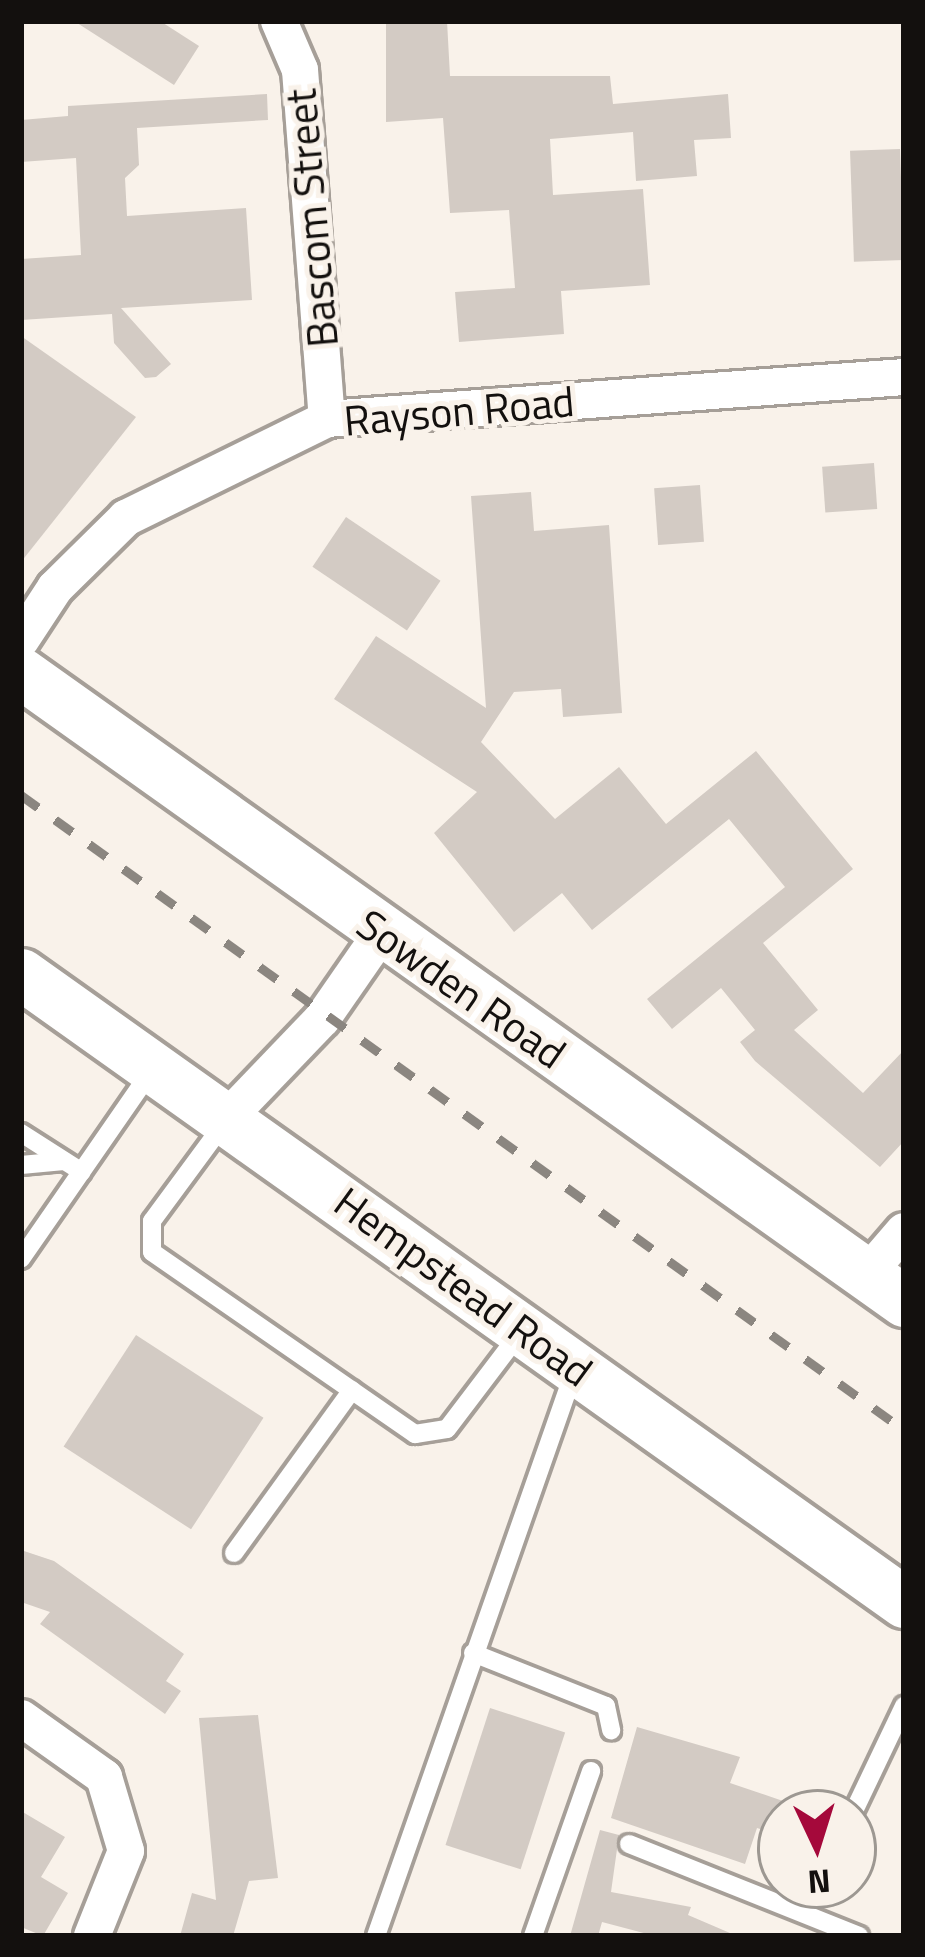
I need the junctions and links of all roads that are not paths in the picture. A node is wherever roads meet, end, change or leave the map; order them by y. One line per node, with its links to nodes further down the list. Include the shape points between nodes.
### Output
1 (279, 21): 3 (street, Bascom Street, via 300,70)
2 (904, 377): 3 (street, Rayson Road)
3 (327, 419): 4 (street, Rayson Road, via 125,518 55,588)
4 (21, 640)
5 (21, 673): 6 (main road, Sowden Road)
6 (383, 931): 9 (street, via 322,1018); 16 (main road, Sowden Road)
7 (21, 974): 8 (main road, Hempstead Road)
8 (155, 1066): 9 (main road, Hempstead Road); 13 (lane)
9 (229, 1117): 17 (main road, Hempstead Road); 19 (lane, via 152,1221 152,1252)
10 (21, 1133): 11 (lane)
11 (64, 1161): 12 (lane); 13 (lane)
12 (21, 1166)
13 (82, 1172): 15 (lane)
14 (904, 1232): 16 (street)
15 (21, 1259)
16 (885, 1288)
17 (523, 1329): 18 (main road, Hempstead Road); 19 (lane, via 447,1429 415,1434)
18 (576, 1367): 21 (main road, Hempstead Road); 22 (lane)
19 (352, 1390): 20 (lane)
20 (235, 1553)
21 (904, 1602)
22 (473, 1653): 25 (lane, via 606,1706); 29 (lane)
23 (904, 1706): 27 (lane)
24 (21, 1718): 30 (street, via 104,1777 126,1851)
25 (611, 1730)
26 (592, 1771): 31 (lane)
27 (864, 1789)
28 (629, 1844): 32 (lane)
29 (382, 1934)
30 (92, 1936)
31 (533, 1936)
32 (859, 1936)

